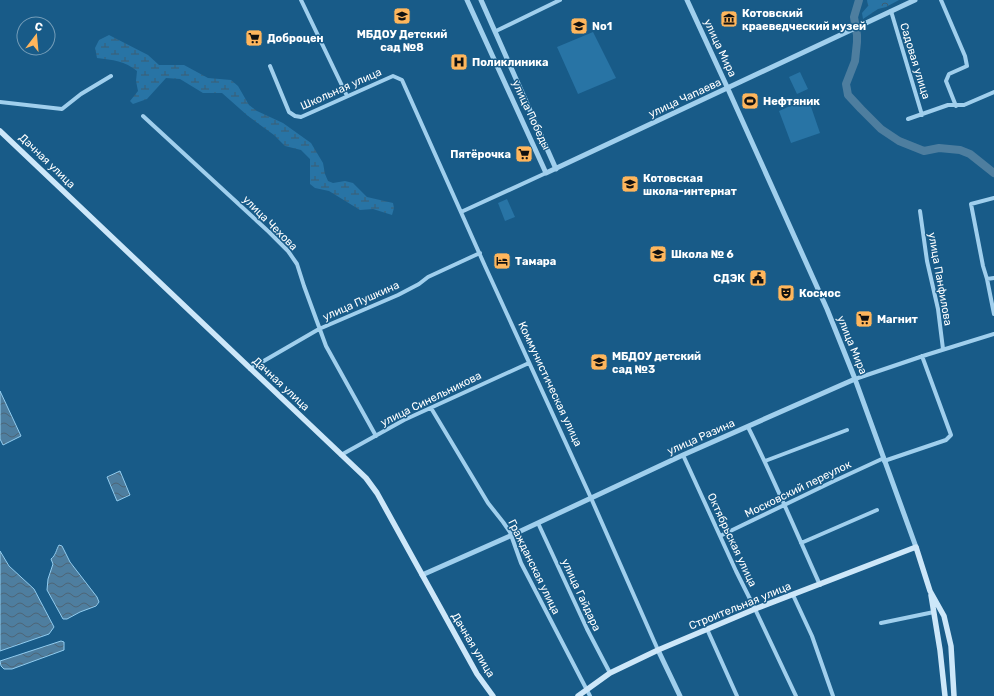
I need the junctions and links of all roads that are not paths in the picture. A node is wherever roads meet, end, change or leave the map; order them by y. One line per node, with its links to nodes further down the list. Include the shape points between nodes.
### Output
1 (301, 0): 15 (street)
2 (467, 0): 23 (street, улица Победы)
3 (481, 0): 9 (street, улица Победы)
4 (687, 0): 13 (street, улица Мира)
5 (915, 0): 8 (street, улица Чапаева)
6 (942, 0): 17 (street, via 968,66 949,74 946,81)
7 (558, 1): 9 (street)
8 (891, 11): 13 (street, улица Чапаева); 18 (street, Садовая улица)
9 (496, 31): 22 (street, улица Победы)
10 (270, 66): 15 (street, Школьная улица, via 289,112 295,116 301,117)
11 (111, 76): 16 (street, via 62,109)
12 (402, 80): 15 (street, Школьная улица, via 393,76); 26 (street, Коммунистическая улица)
13 (728, 89): 22 (street, улица Чапаева); 37 (street, улица Мира, via 827,309)
14 (994, 92): 17 (street)
15 (347, 96)
16 (0, 102)
17 (956, 106): 18 (street, via 948,105)
18 (922, 115): 20 (street)
19 (143, 116): 31 (street, улица Чехова, via 288,251 297,264)
20 (908, 119)
21 (0, 131): 36 (main road, Дачная улица)
22 (556, 169): 23 (street, улица Чапаева)
23 (546, 174): 26 (street, улица Чапаева)
24 (994, 198): 29 (street, via 971,204)
25 (920, 211): 33 (street, улица Панфилова)
26 (461, 212): 27 (street, Коммунистическая улица)
27 (480, 253): 31 (street, улица Пушкина, via 428,277 398,295); 35 (street, Коммунистическая улица)
28 (994, 278): 29 (street)
29 (987, 279): 30 (street)
30 (994, 314)
31 (319, 329): 36 (street, улица Пушкина); 41 (street, улица Чехова)
32 (994, 334): 33 (street, улица Разина)
33 (943, 349): 34 (street, улица Разина)
34 (922, 356): 37 (street, улица Разина); 44 (street, Московский переулок, via 951,435 946,440)
35 (529, 363): 38 (street, улица Синельникова); 46 (street, Коммунистическая улица)
36 (250, 369): 42 (main road, Дачная улица)
37 (855, 380): 39 (street, улица Разина); 44 (street, улица Мира)
38 (431, 408): 41 (street, улица Синельникова); 50 (street, Гражданская улица, via 488,503 510,532)
39 (748, 427): 43 (street, улица Разина); 45 (street)
40 (847, 430): 45 (street)
41 (376, 436): 42 (street, улица Синельникова)
42 (341, 455): 54 (main road, Дачная улица, via 366,478 377,493)
43 (683, 456): 46 (street, улица Разина); 51 (street, Октябрьская улица)
44 (884, 459): 47 (street, Московский переулок); 53 (street, улица Мира)
45 (765, 461): 47 (street)
46 (591, 498): 49 (street, улица Разина); 62 (street, Коммунистическая улица)
47 (784, 506): 51 (street, Московский переулок); 52 (street)
48 (877, 510): 52 (street)
49 (538, 523): 50 (street, улица Разина); 63 (street, улица Гайдара)
50 (510, 536): 54 (street, улица Разина); 64 (street, Гражданская улица, via 521,563)
51 (720, 536): 58 (street, Октябрьская улица)
52 (801, 542): 55 (street)
53 (916, 547): 55 (main road, Строительная улица); 56 (main road, улица Мира)
54 (422, 575): 65 (main road, Дачная улица, via 476,674)
55 (820, 585): 57 (main road, Строительная улица)
56 (930, 591): 59 (main road); 73 (main road, улица Мира, via 944,616 952,646)
57 (793, 595): 58 (main road, Строительная улица); 71 (street, via 812,636)
58 (755, 609): 61 (main road, Строительная улица); 70 (street, Октябрьская улица)
59 (934, 612): 60 (street); 72 (main road)
60 (881, 623)
61 (707, 630): 62 (main road, Строительная улица); 69 (street)
62 (658, 650): 63 (main road, Строительная улица); 68 (street, Коммунистическая улица)
63 (610, 673): 64 (main road, Строительная улица)
64 (587, 689): 66 (main road, Строительная улица); 67 (street, Гражданская улица)
65 (493, 696)
66 (578, 696)
67 (590, 696)
68 (680, 696)
69 (738, 696)
70 (796, 696)
71 (833, 696)
72 (945, 696)
73 (954, 696)

